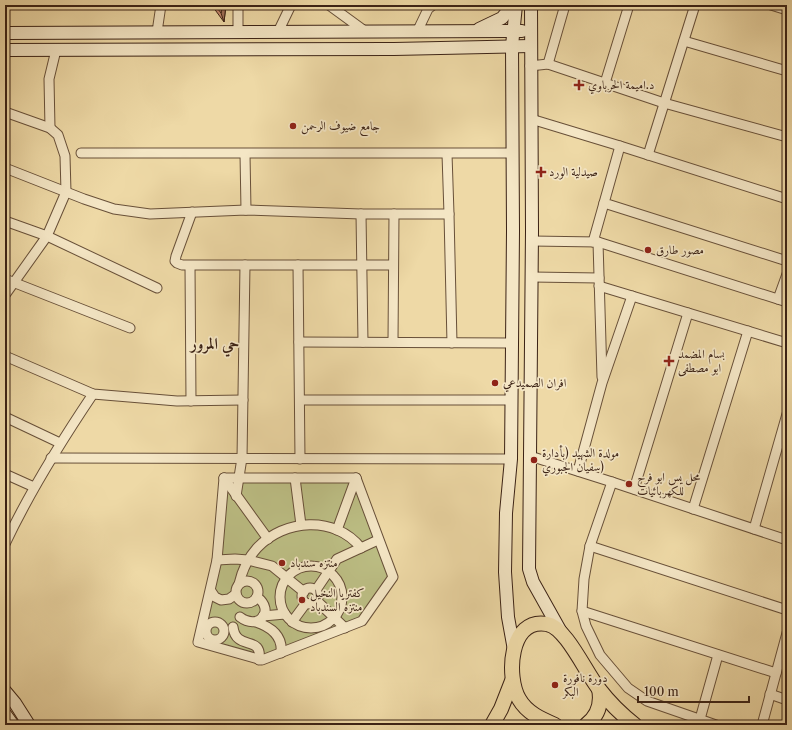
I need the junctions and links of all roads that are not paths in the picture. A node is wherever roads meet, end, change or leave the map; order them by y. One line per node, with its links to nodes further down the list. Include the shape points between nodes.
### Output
1 (161, 5): 17 (street)
2 (238, 5): 18 (street)
3 (291, 5): 19 (street)
4 (328, 5): 20 (street)
5 (515, 5): 13 (main road); 23 (main road, via 502,18)
6 (531, 5): 14 (main road)
7 (566, 5): 33 (street)
8 (629, 5): 37 (street)
9 (695, 5): 24 (street)
10 (771, 5): 12 (street)
11 (428, 6): 21 (street)
12 (787, 10)
13 (514, 30): 14 (main road); 23 (main road); 25 (main road)
14 (530, 31): 26 (main road)
15 (5, 32): 16 (main road)
16 (127, 32): 17 (main road); 31 (main road, via 134,36 136,41 133,48)
17 (162, 32): 18 (main road); 32 (main road, via 158,41 161,48)
18 (238, 32): 19 (main road)
19 (278, 32): 20 (main road)
20 (366, 32): 21 (main road)
21 (417, 32): 22 (main road)
22 (442, 32): 23 (main road); 27 (main road)
23 (474, 32)
24 (684, 41): 35 (street); 38 (street)
25 (512, 46): 26 (main road); 28 (main road); 36 (main road)
26 (530, 46): 34 (main road)
27 (442, 48): 28 (main road); 32 (main road)
28 (482, 48): 36 (main road, via 502,53 509,64)
29 (5, 50): 30 (main road)
30 (56, 50): 31 (main road); 41 (street, via 49,80)
31 (128, 50): 32 (main road)
32 (166, 50)
33 (548, 64): 34 (street); 37 (street)
34 (530, 66): 40 (main road)
35 (787, 72)
36 (513, 81): 45 (main road)
37 (605, 83): 38 (street)
38 (664, 103): 42 (street); 48 (street)
39 (5, 112): 41 (street)
40 (531, 119): 43 (street); 61 (main road)
41 (50, 128): 50 (street, via 58,135 65,156)
42 (787, 137)
43 (620, 146): 48 (street); 52 (street)
44 (81, 153): 46 (street)
45 (513, 153): 47 (street); 59 (main road)
46 (245, 154): 47 (street); 53 (street)
47 (447, 154): 57 (street)
48 (648, 155): 51 (street)
49 (5, 168): 50 (street)
50 (66, 192): 54 (street, via 114,209 150,214); 60 (street)
51 (787, 200)
52 (604, 203): 62 (street); 63 (street)
53 (246, 210): 54 (street); 55 (street)
54 (192, 212): 68 (street, via 175,261 182,266)
55 (361, 214): 56 (street); 66 (street)
56 (394, 214): 57 (street); 67 (street)
57 (450, 214): 84 (street)
58 (5, 221): 60 (street)
59 (513, 231): 61 (main road); 85 (main road)
60 (47, 236): 71 (street); 73 (street)
61 (532, 241): 62 (street); 70 (main road)
62 (595, 242): 72 (street); 76 (street)
63 (787, 261)
64 (245, 265): 65 (street); 68 (street); 90 (street)
65 (298, 265): 66 (street); 81 (street)
66 (362, 265): 67 (street); 82 (street)
67 (393, 265): 83 (street)
68 (190, 266): 93 (street)
69 (787, 274): 76 (street)
70 (532, 277): 72 (street); 97 (main road)
71 (9, 280): 74 (street); 79 (street)
72 (599, 282): 75 (street); 88 (street)
73 (157, 288)
74 (5, 295)
75 (632, 296): 78 (street); 88 (street)
76 (778, 299): 77 (street)
77 (787, 302)
78 (688, 313): 80 (street); 110 (street)
79 (130, 328)
80 (748, 331): 86 (street); 112 (street)
81 (299, 342): 82 (street); 91 (street)
82 (363, 342): 83 (street)
83 (393, 342): 84 (street)
84 (452, 343): 85 (street)
85 (512, 343): 92 (main road)
86 (787, 343)
87 (5, 356): 89 (street)
88 (602, 383): 102 (street)
89 (92, 394): 93 (street); 96 (street)
90 (243, 400): 93 (street); 99 (street)
91 (300, 400): 92 (street); 100 (street)
92 (512, 400): 101 (main road)
93 (191, 401)
94 (787, 414): 114 (street)
95 (5, 417): 96 (street)
96 (60, 443): 98 (street)
97 (530, 456): 102 (street); 144 (main road, via 529,569 533,582)
98 (52, 458): 99 (street); 109 (street)
99 (242, 458): 100 (street); 105 (street)
100 (300, 459): 101 (street)
101 (511, 459): 146 (main road, via 506,513 505,572 508,617)
102 (578, 471): 108 (street)
103 (5, 474): 109 (street)
104 (224, 478): 105 (street); 111 (street); 122 (street)
105 (239, 478): 106 (street); 111 (street)
106 (295, 478): 107 (street); 113 (street)
107 (356, 478): 115 (street); 118 (street)
108 (612, 482): 110 (street); 120 (street)
109 (34, 487): 117 (street)
110 (634, 489): 112 (street)
111 (236, 496): 116 (street)
112 (693, 509): 114 (street)
113 (301, 525): 115 (street, via 320,525); 116 (street, via 290,527)
114 (754, 529): 119 (street)
115 (337, 530): 121 (street, via 354,540)
116 (268, 539): 123 (street)
117 (6, 540)
118 (378, 540): 121 (street); 142 (street, via 393,577 362,621)
119 (787, 540)
120 (590, 546): 134 (street); 135 (street)
121 (361, 548): 124 (street, via 337,559)
122 (217, 560): 123 (street); 128 (street)
123 (248, 560): 125 (street, via 272,566); 126 (street)
124 (329, 572): 125 (street, via 318,567 306,566 295,570); 127 (street); 138 (street, via 337,580 341,590 341,602)
125 (286, 578): 129 (street); 136 (street, via 280,593 280,604)
126 (239, 584): 130 (street, via 247,580 252,582 258,588); 131 (street, via 236,588)
127 (316, 590): 129 (street, via 309,588); 132 (street)
128 (211, 591): 131 (street, via 221,600); 149 (street, via 198,642)
129 (304, 592): 133 (street, via 302,598)
130 (257, 597): 131 (street, via 245,603); 139 (street, via 265,605)
131 (238, 598): 137 (street)
132 (317, 601): 133 (street, via 312,604); 138 (street)
133 (306, 603): 140 (street)
134 (787, 610)
135 (582, 612): 148 (street); 156 (street, via 600,655 628,688 647,701)
136 (285, 614): 139 (street); 140 (street)
137 (240, 616): 139 (street, via 246,621); 141 (street)
138 (334, 617): 140 (street, via 314,628); 142 (street)
139 (260, 619): 147 (street, via 277,634 281,643)
140 (292, 622)
141 (233, 627): 143 (street); 149 (street, via 239,640 256,646 259,650)
142 (345, 628): 147 (street)
143 (224, 632)
144 (561, 632): 146 (main road, via 548,624 534,625 518,637); 152 (main road)
145 (787, 633): 150 (street)
146 (514, 650): 151 (main road)
147 (281, 653): 149 (street)
148 (718, 655): 150 (street); 156 (street)
149 (259, 660)
150 (776, 673): 154 (street)
151 (512, 681): 158 (main road); 159 (main road, via 526,708)
152 (599, 689): 160 (main road, via 600,705 597,713); 161 (main road)
153 (5, 691): 157 (main road)
154 (770, 694): 155 (street); 163 (street)
155 (787, 700)
156 (700, 719): 162 (street)
157 (29, 725)
158 (492, 725)
159 (555, 725)
160 (586, 725)
161 (635, 725)
162 (716, 725)
163 (762, 725)

